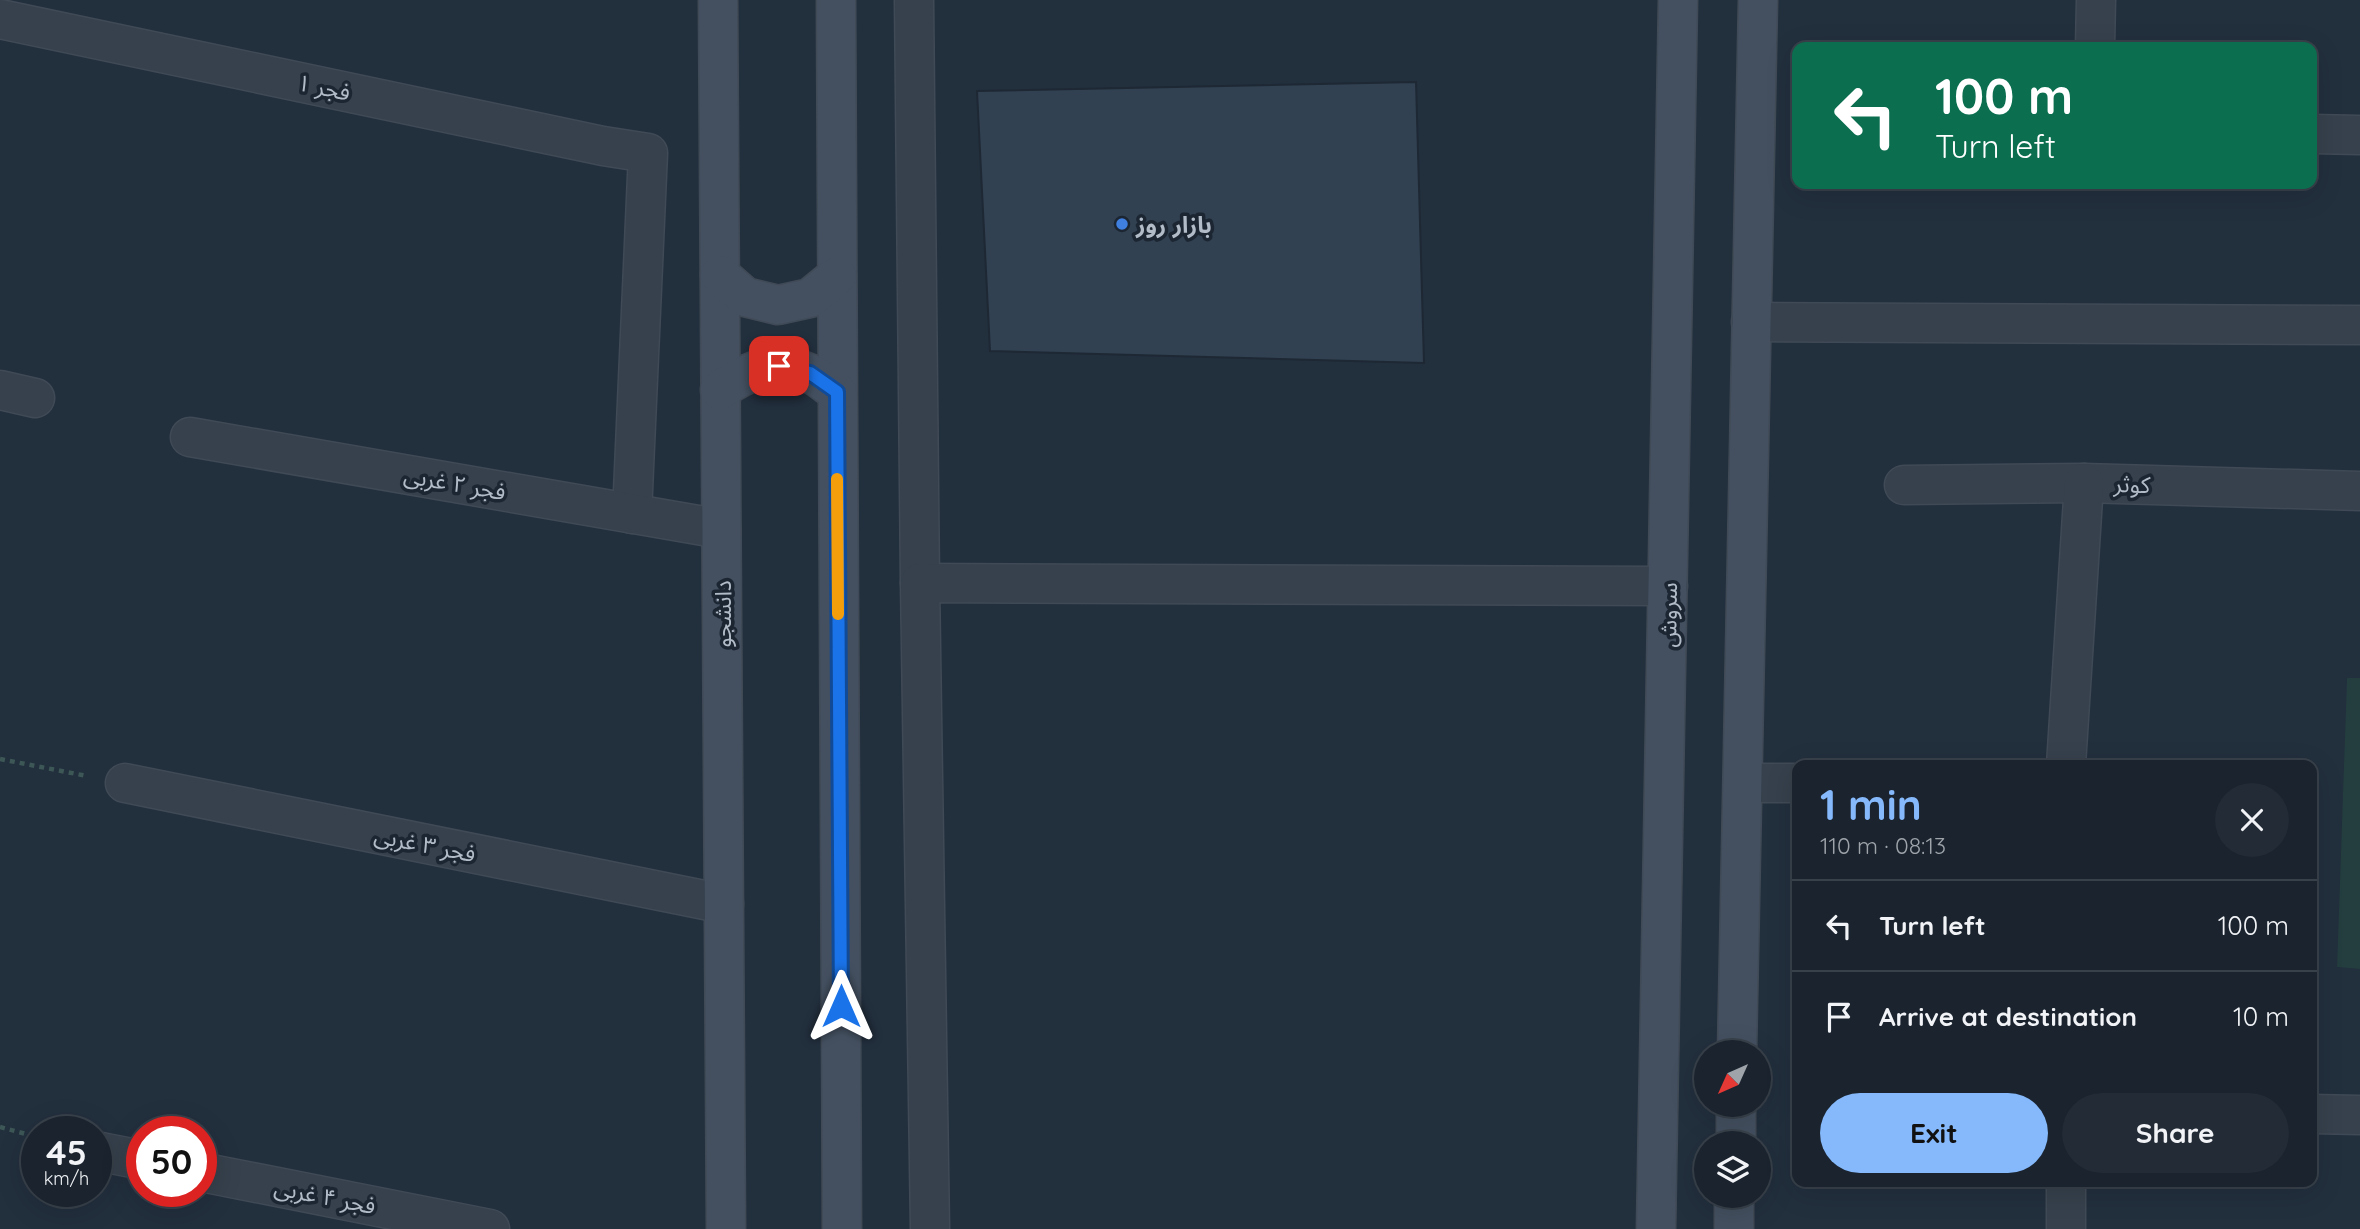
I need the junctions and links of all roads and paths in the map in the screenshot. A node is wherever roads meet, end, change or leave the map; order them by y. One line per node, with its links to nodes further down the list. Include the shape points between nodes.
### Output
1 (718, 0): 11 (main road, دانشجو)
2 (836, 0): 12 (main road)
3 (914, 0): 23 (street)
4 (1678, 0): 24 (main road, سروش)
5 (1758, 0): 13 (main road)
6 (2096, 0): 8 (street)
7 (0, 19): 21 (street, فجر ۱, via 648,153)
8 (2095, 42)
9 (2317, 134): 10 (street)
10 (2360, 135)
11 (720, 275): 12 (main road, via 745,297 778,305 810,298); 15 (main road, دانشجو)
12 (837, 276): 16 (main road)
13 (1751, 322): 14 (street); 28 (main road)
14 (2360, 325)
15 (720, 390): 16 (main road, via 747,372 779,366 810,373); 22 (main road, دانشجو)
16 (837, 392): 41 (main road)
17 (190, 437): 21 (street, فجر ۲ غربی)
18 (2084, 483): 19 (street, کوثر); 20 (street, کوثر); 26 (street)
19 (1904, 485)
20 (2360, 491)
21 (632, 514): 22 (street, فجر ۲ غربی)
22 (721, 530): 30 (main road, دانشجو)
23 (920, 583): 24 (street); 42 (street)
24 (1668, 586): 43 (main road, سروش)
25 (0, 759): 27 (path)
26 (2066, 760)
27 (125, 783): 30 (street, فجر ۳ غربی)
28 (1743, 783): 29 (street); 31 (main road)
29 (1792, 783)
30 (724, 904): 40 (main road, دانشجو)
31 (1737, 1040)
32 (2317, 1114): 33 (street)
33 (2360, 1115)
34 (0, 1128): 35 (path)
35 (21, 1133)
36 (217, 1175): 39 (street, فجر ۴ غربی)
37 (2066, 1187): 45 (street)
38 (1734, 1208): 44 (main road)
39 (490, 1229)
40 (726, 1229)
41 (842, 1229)
42 (930, 1229)
43 (1656, 1229)
44 (1734, 1229)
45 (2066, 1229)

